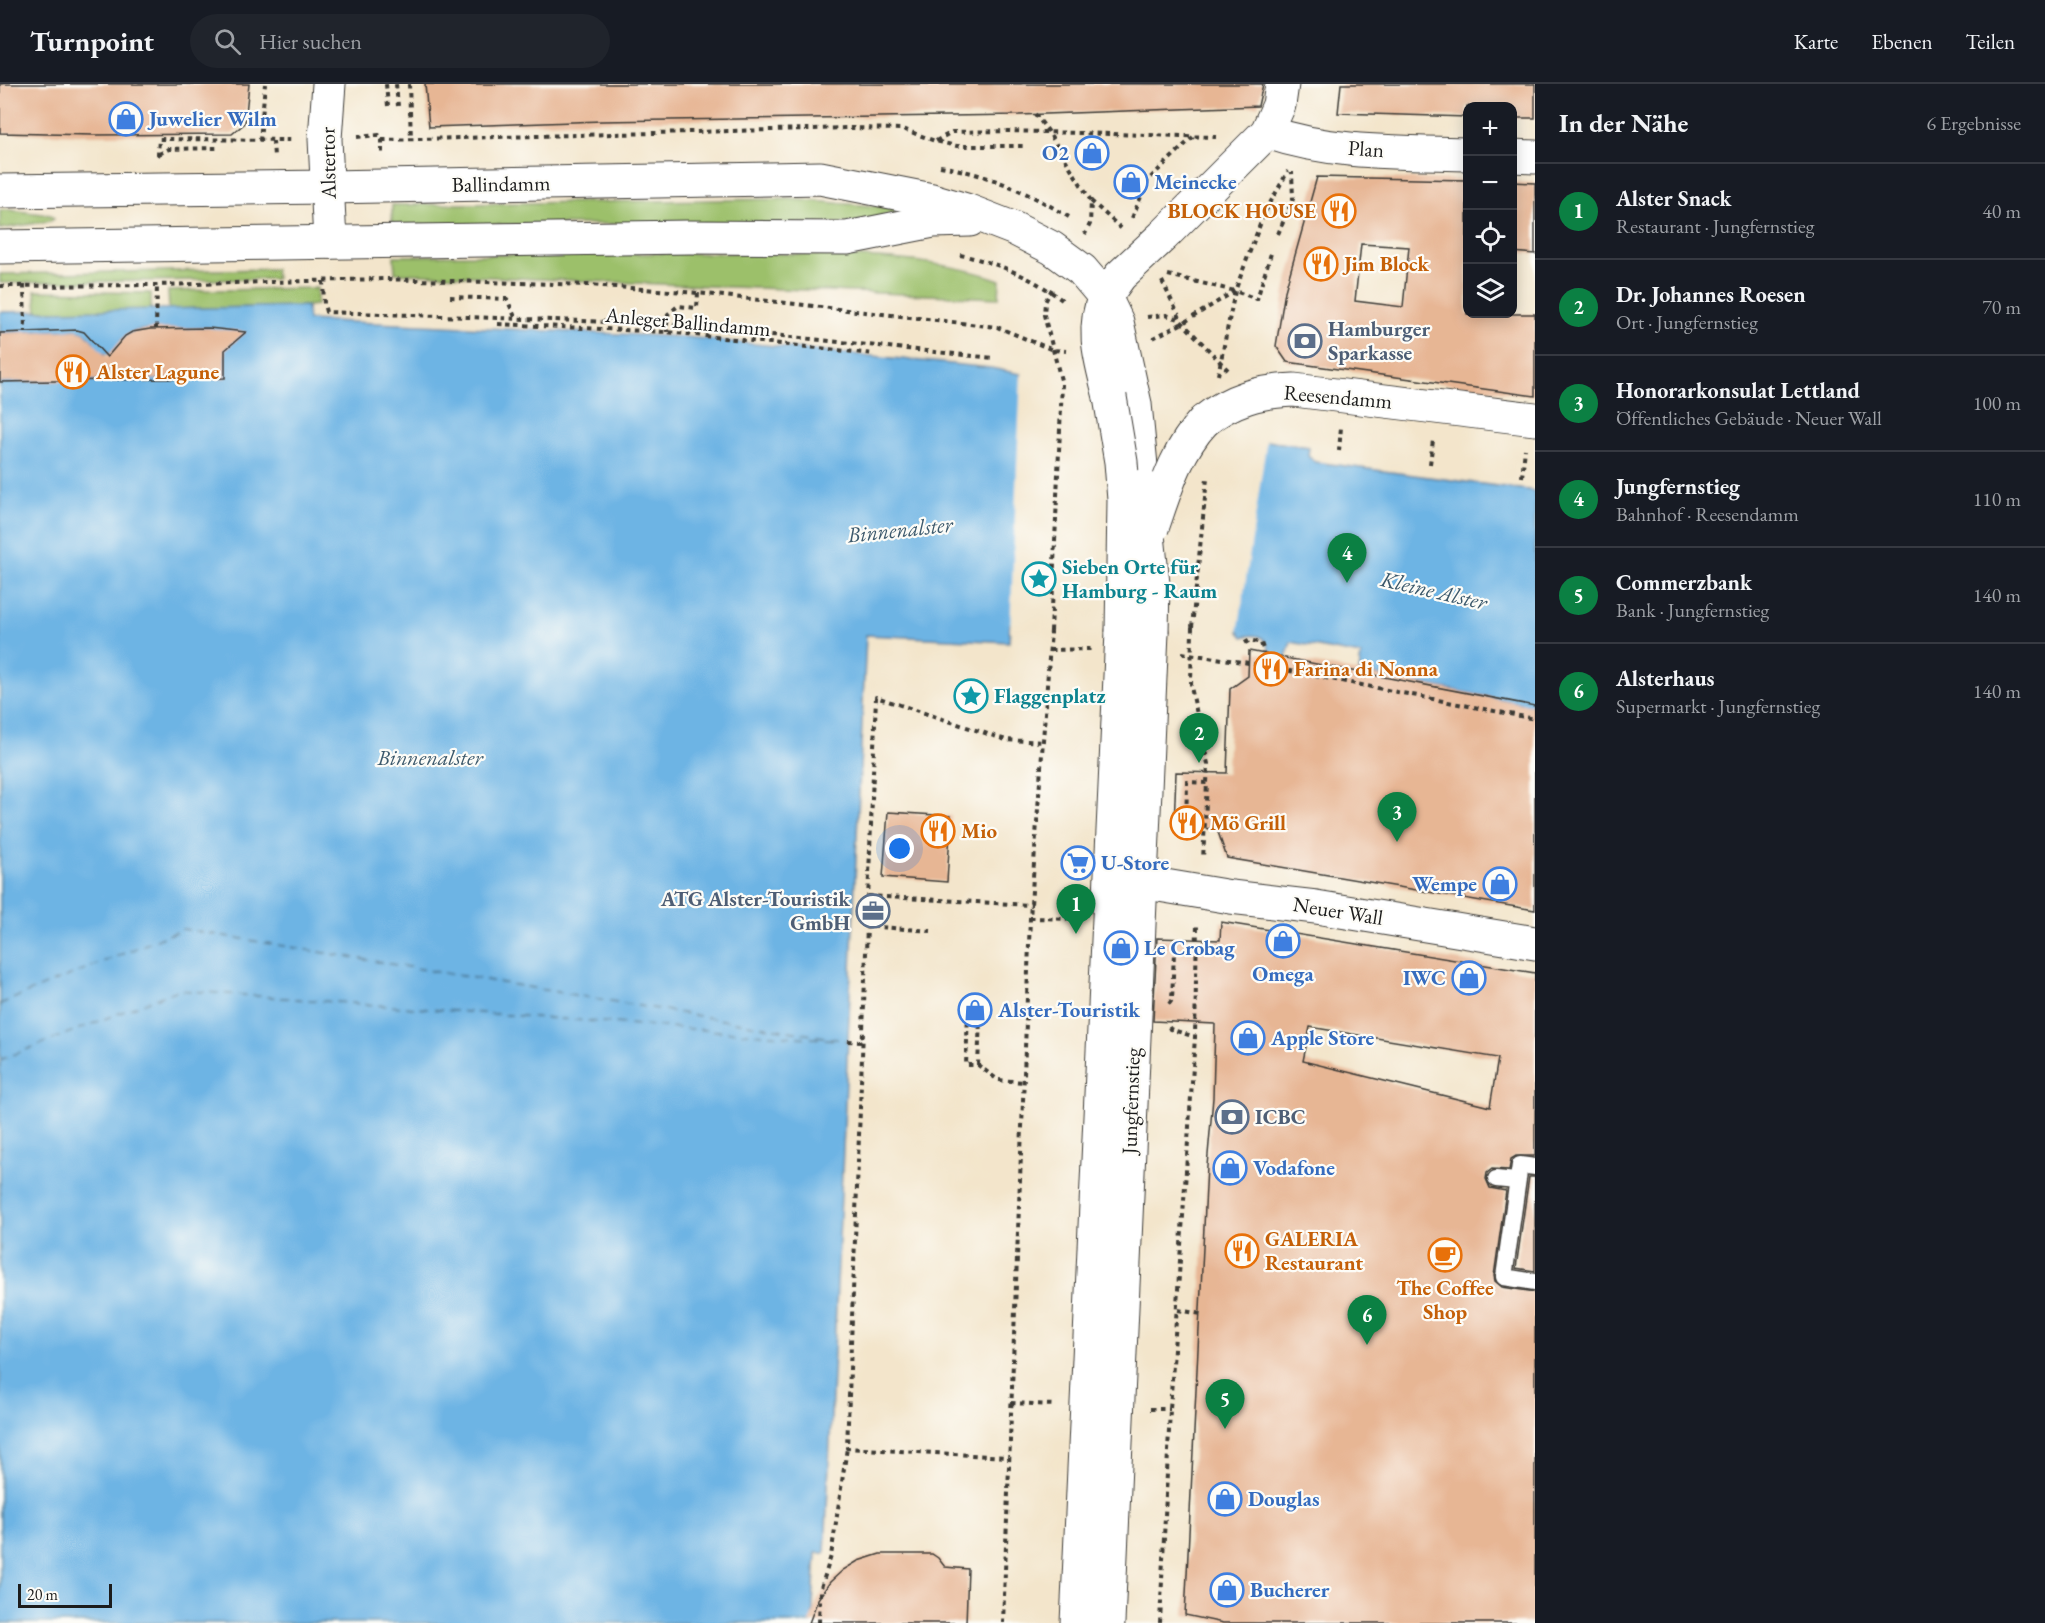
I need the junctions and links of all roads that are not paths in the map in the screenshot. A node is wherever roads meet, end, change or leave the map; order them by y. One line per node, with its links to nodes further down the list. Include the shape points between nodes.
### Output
1 (329, 84): 7 (street, Alstertor, via 325,139)
2 (1282, 84): 3 (street, via 1279,105)
3 (1267, 132): 4 (street, Plan, via 1303,143 1341,148); 12 (street)
4 (1463, 154)
5 (1517, 156): 6 (street)
6 (1535, 157)
7 (328, 188): 8 (street, Ballindamm); 9 (street, Ballindamm, via 820,178 932,200); 10 (street, Alstertor)
8 (0, 191)
9 (996, 222): 10 (street, Ballindamm, via 933,221 847,238); 12 (street, Ballindamm, via 1034,237 1068,260)
10 (330, 242): 11 (street, Ballindamm)
11 (0, 247)
12 (1107, 299): 13 (street, Jungfernstieg, via 1098,348)
13 (1123, 400): 15 (street, Jungfernstieg, bridge); 16 (street, Jungfernstieg, bridge, via 1124,500)
14 (1530, 433): 15 (street, Reesendamm, bridge, via 1294,390 1258,393 1221,408 1189,440 1178,458)
15 (1149, 535): 16 (street, Jungfernstieg, bridge, via 1153,584)
16 (1148, 639): 17 (street, Jungfernstieg); 23 (street, Jungfernstieg)
17 (1141, 882): 18 (street, Neuer Wall); 24 (street, Jungfernstieg)
18 (1535, 942)
19 (1535, 1167): 21 (lane, via 1520,1165)
20 (1496, 1179): 21 (lane)
21 (1516, 1182): 22 (lane, via 1504,1277)
22 (1535, 1282)
23 (1085, 1615)
24 (1108, 1623)

